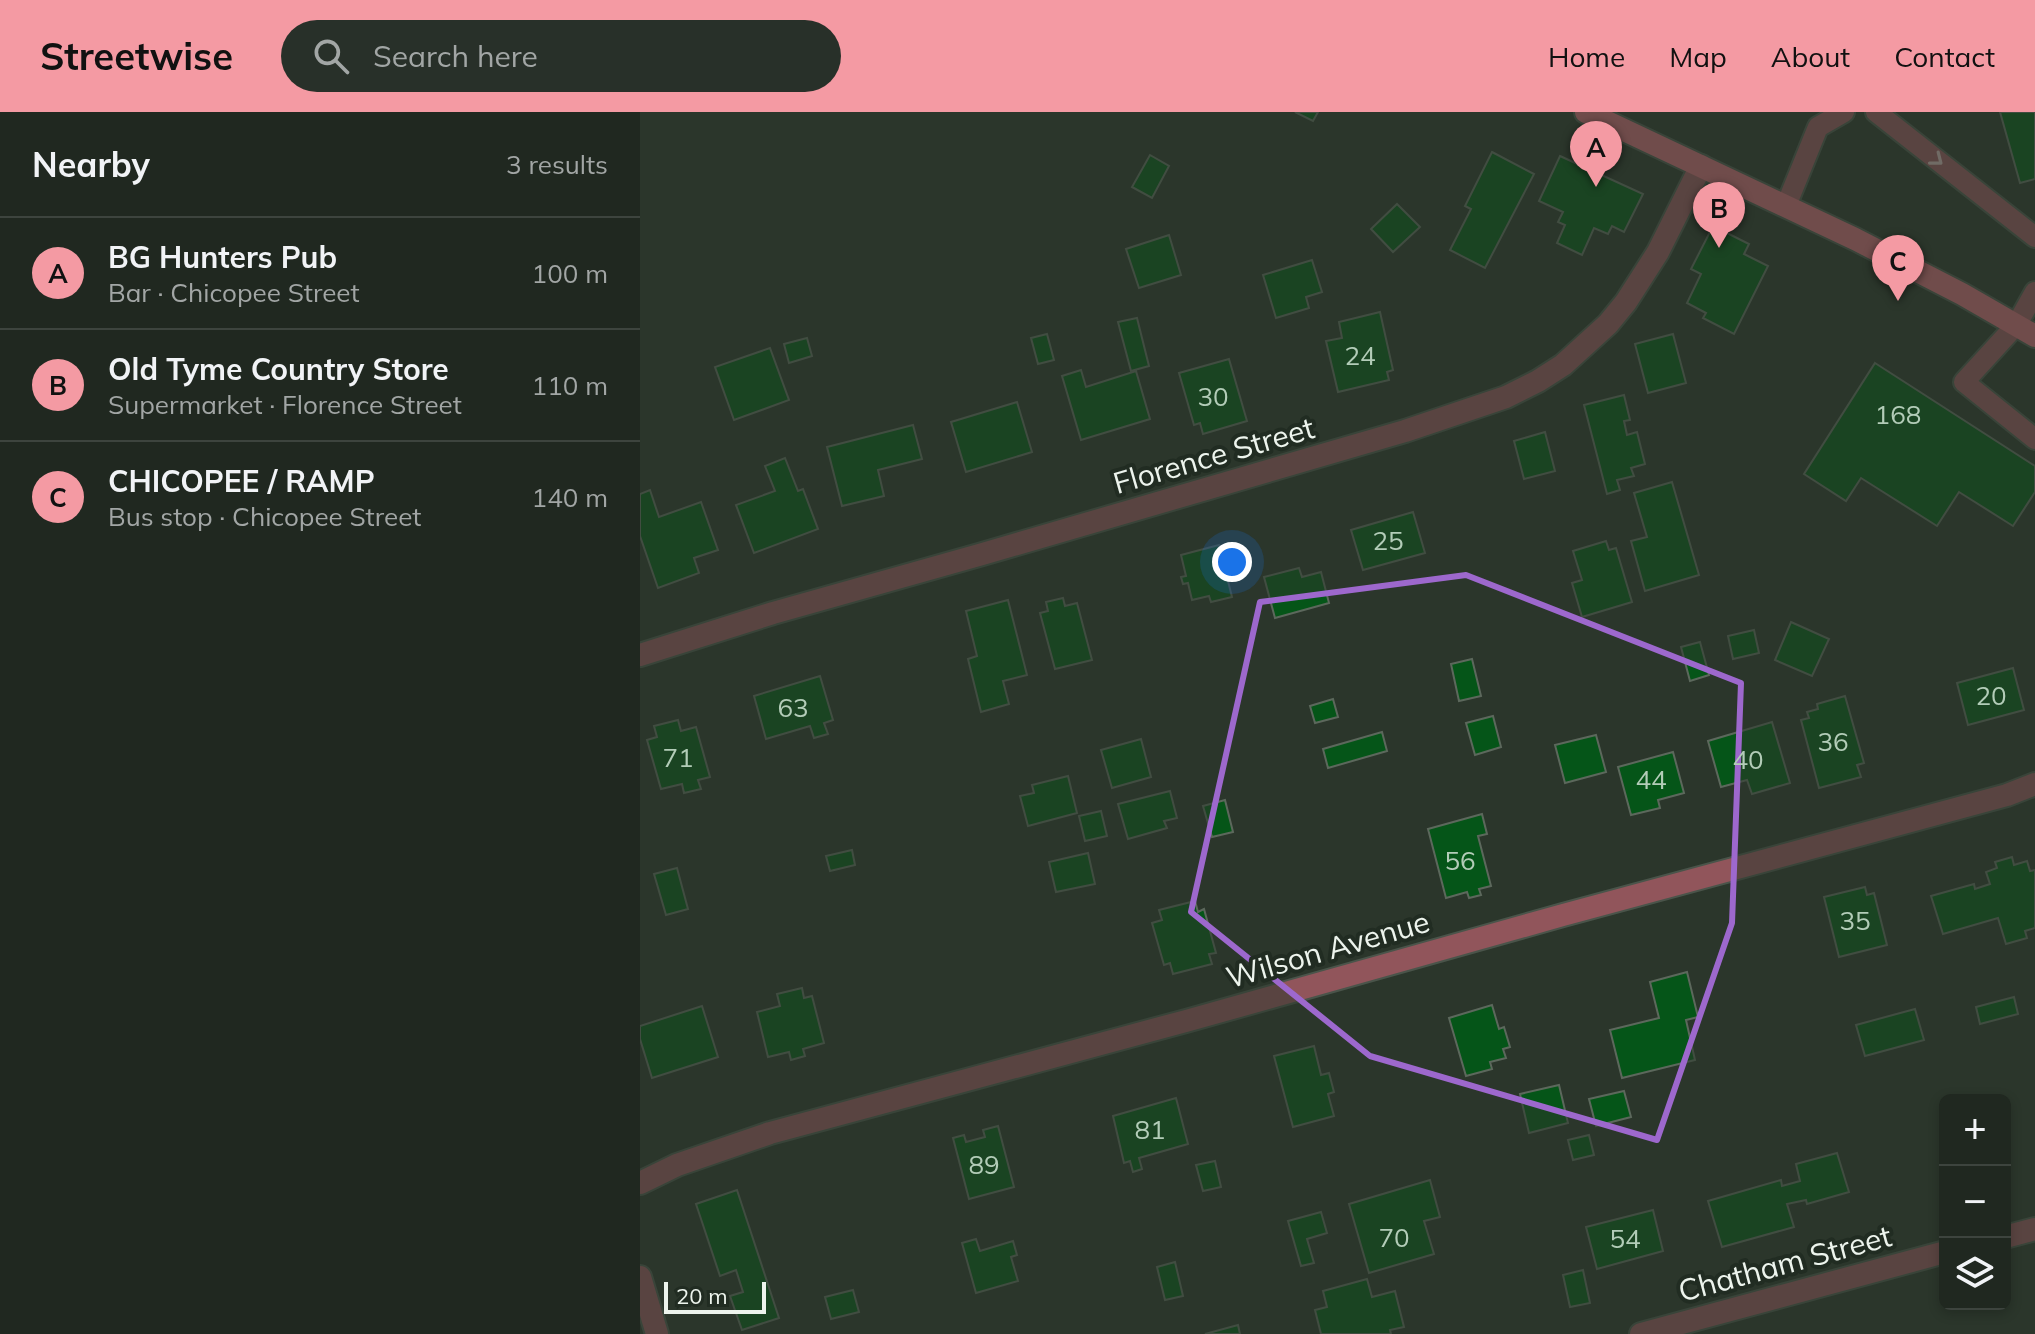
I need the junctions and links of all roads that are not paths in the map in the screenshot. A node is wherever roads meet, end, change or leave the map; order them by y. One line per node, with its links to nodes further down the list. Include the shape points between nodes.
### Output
1 (1586, 112): 4 (main road)
2 (1844, 112): 5 (lane, via 1818,127)
3 (1876, 112): 6 (lane, one-way to 6)
4 (1701, 166): 5 (main road); 10 (street, Florence Street, via 1658,252 1608,324 1563,365 1506,397)
5 (1786, 206): 8 (main road)
6 (2035, 237)
7 (2035, 292): 8 (lane)
8 (2026, 330): 9 (lane, via 1964,382)
9 (2035, 439)
10 (640, 655)
11 (2035, 784): 12 (street, Wilson Avenue, via 770,1133)
12 (640, 1183)
13 (2035, 1229): 14 (street)
14 (2011, 1235)
15 (1939, 1254): 18 (street, Chatham Street)
16 (640, 1277): 17 (street)
17 (657, 1334)
18 (1641, 1334)

